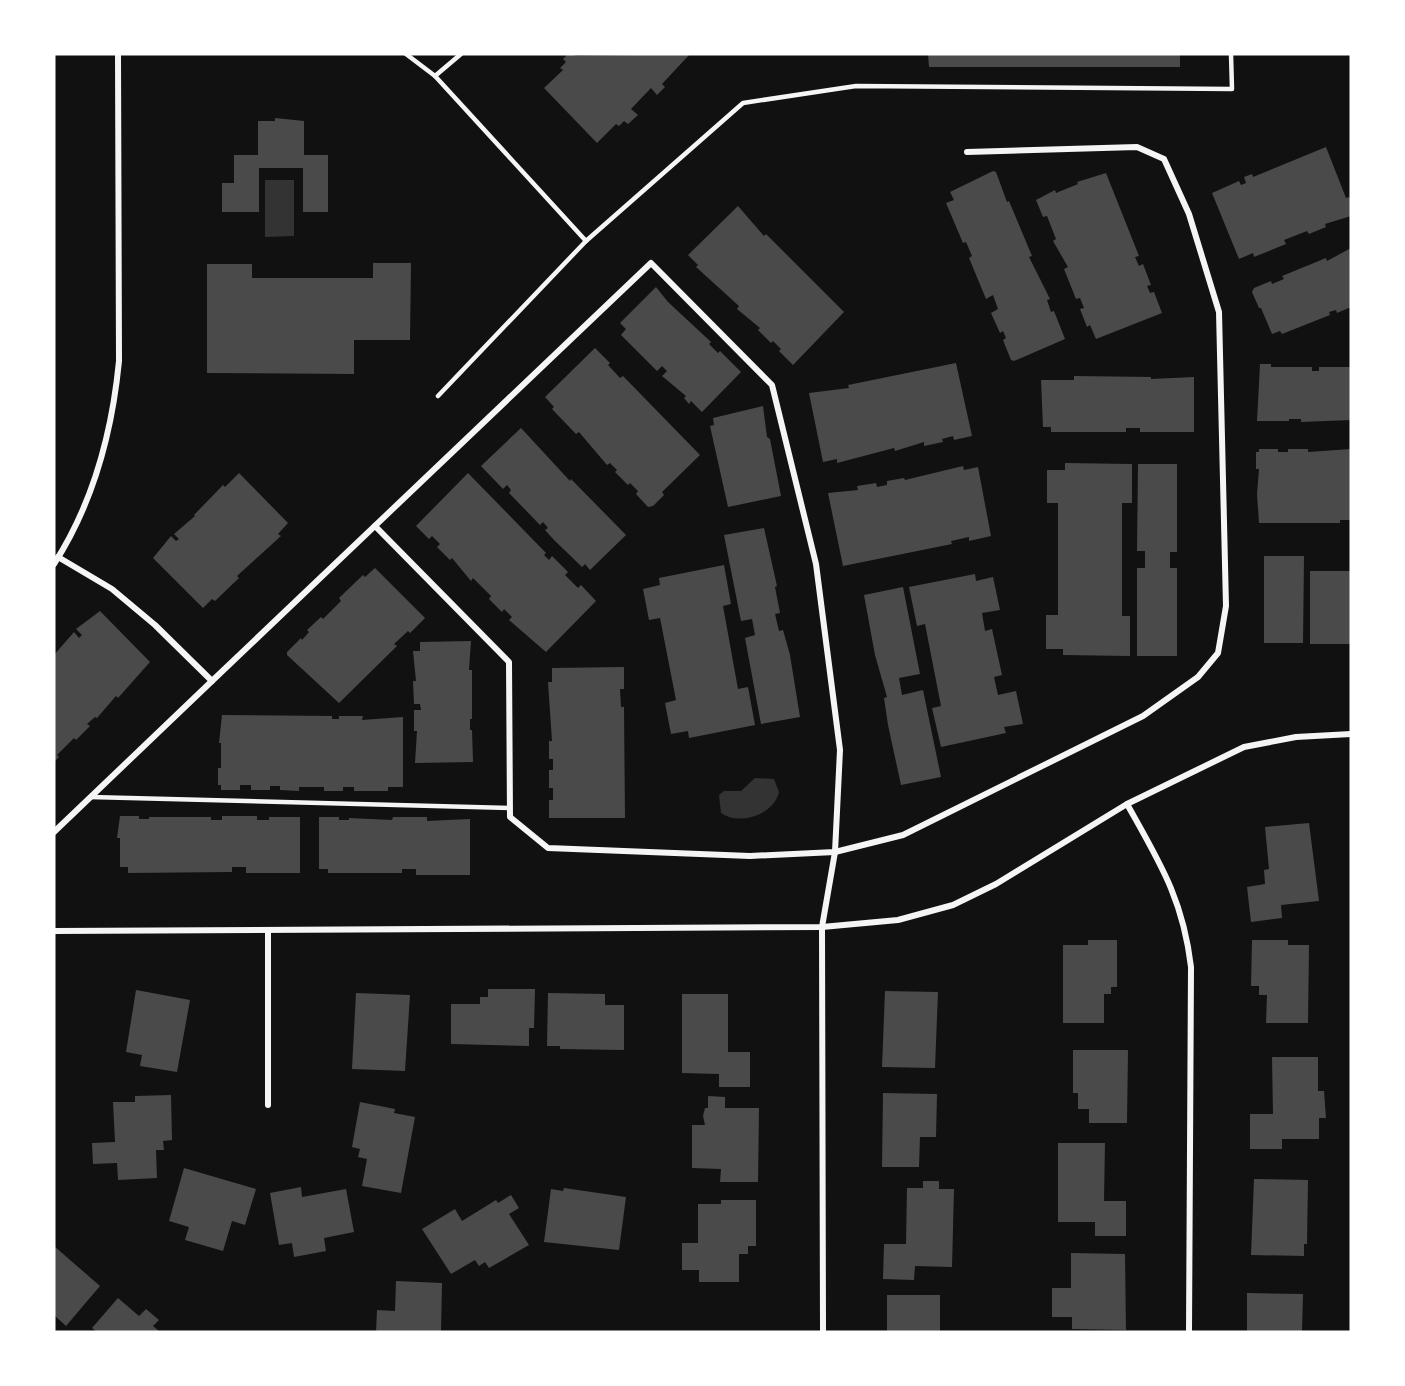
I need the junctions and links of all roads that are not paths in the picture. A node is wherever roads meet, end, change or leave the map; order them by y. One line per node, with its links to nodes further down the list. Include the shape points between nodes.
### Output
1 (118, 54): 10 (street, via 119,360 114,410 94,485)
2 (406, 54): 5 (lane)
3 (461, 54): 5 (lane)
4 (1231, 54): 7 (lane, via 1232,89 856,86 743,103)
5 (435, 76): 7 (lane)
6 (967, 152): 18 (street, via 1137,147 1164,159 1189,214 1220,312 1226,606 1218,653 1198,677 1143,716 903,836)
7 (586, 241): 8 (lane)
8 (438, 396)
9 (375, 526): 12 (street); 16 (street, via 509,662); 18 (street, via 651,263 772,385 816,564 840,750)
10 (58, 557): 11 (street); 12 (street, via 112,589)
11 (54, 564)
12 (212, 681): 14 (street)
13 (1351, 734): 15 (street, via 1296,737 1244,747)
14 (90, 797): 16 (lane); 17 (street)
15 (1128, 804): 19 (street, via 996,884 953,905 898,920); 24 (street, via 1169,879 1186,928 1190,958)
16 (510, 807): 18 (street, via 510,817 548,848 750,856)
17 (54, 832)
18 (835, 852): 19 (street)
19 (822, 927): 20 (street); 23 (street)
20 (268, 930): 21 (street); 22 (street)
21 (54, 931)
22 (268, 1105)
23 (823, 1332)
24 (1189, 1332)

